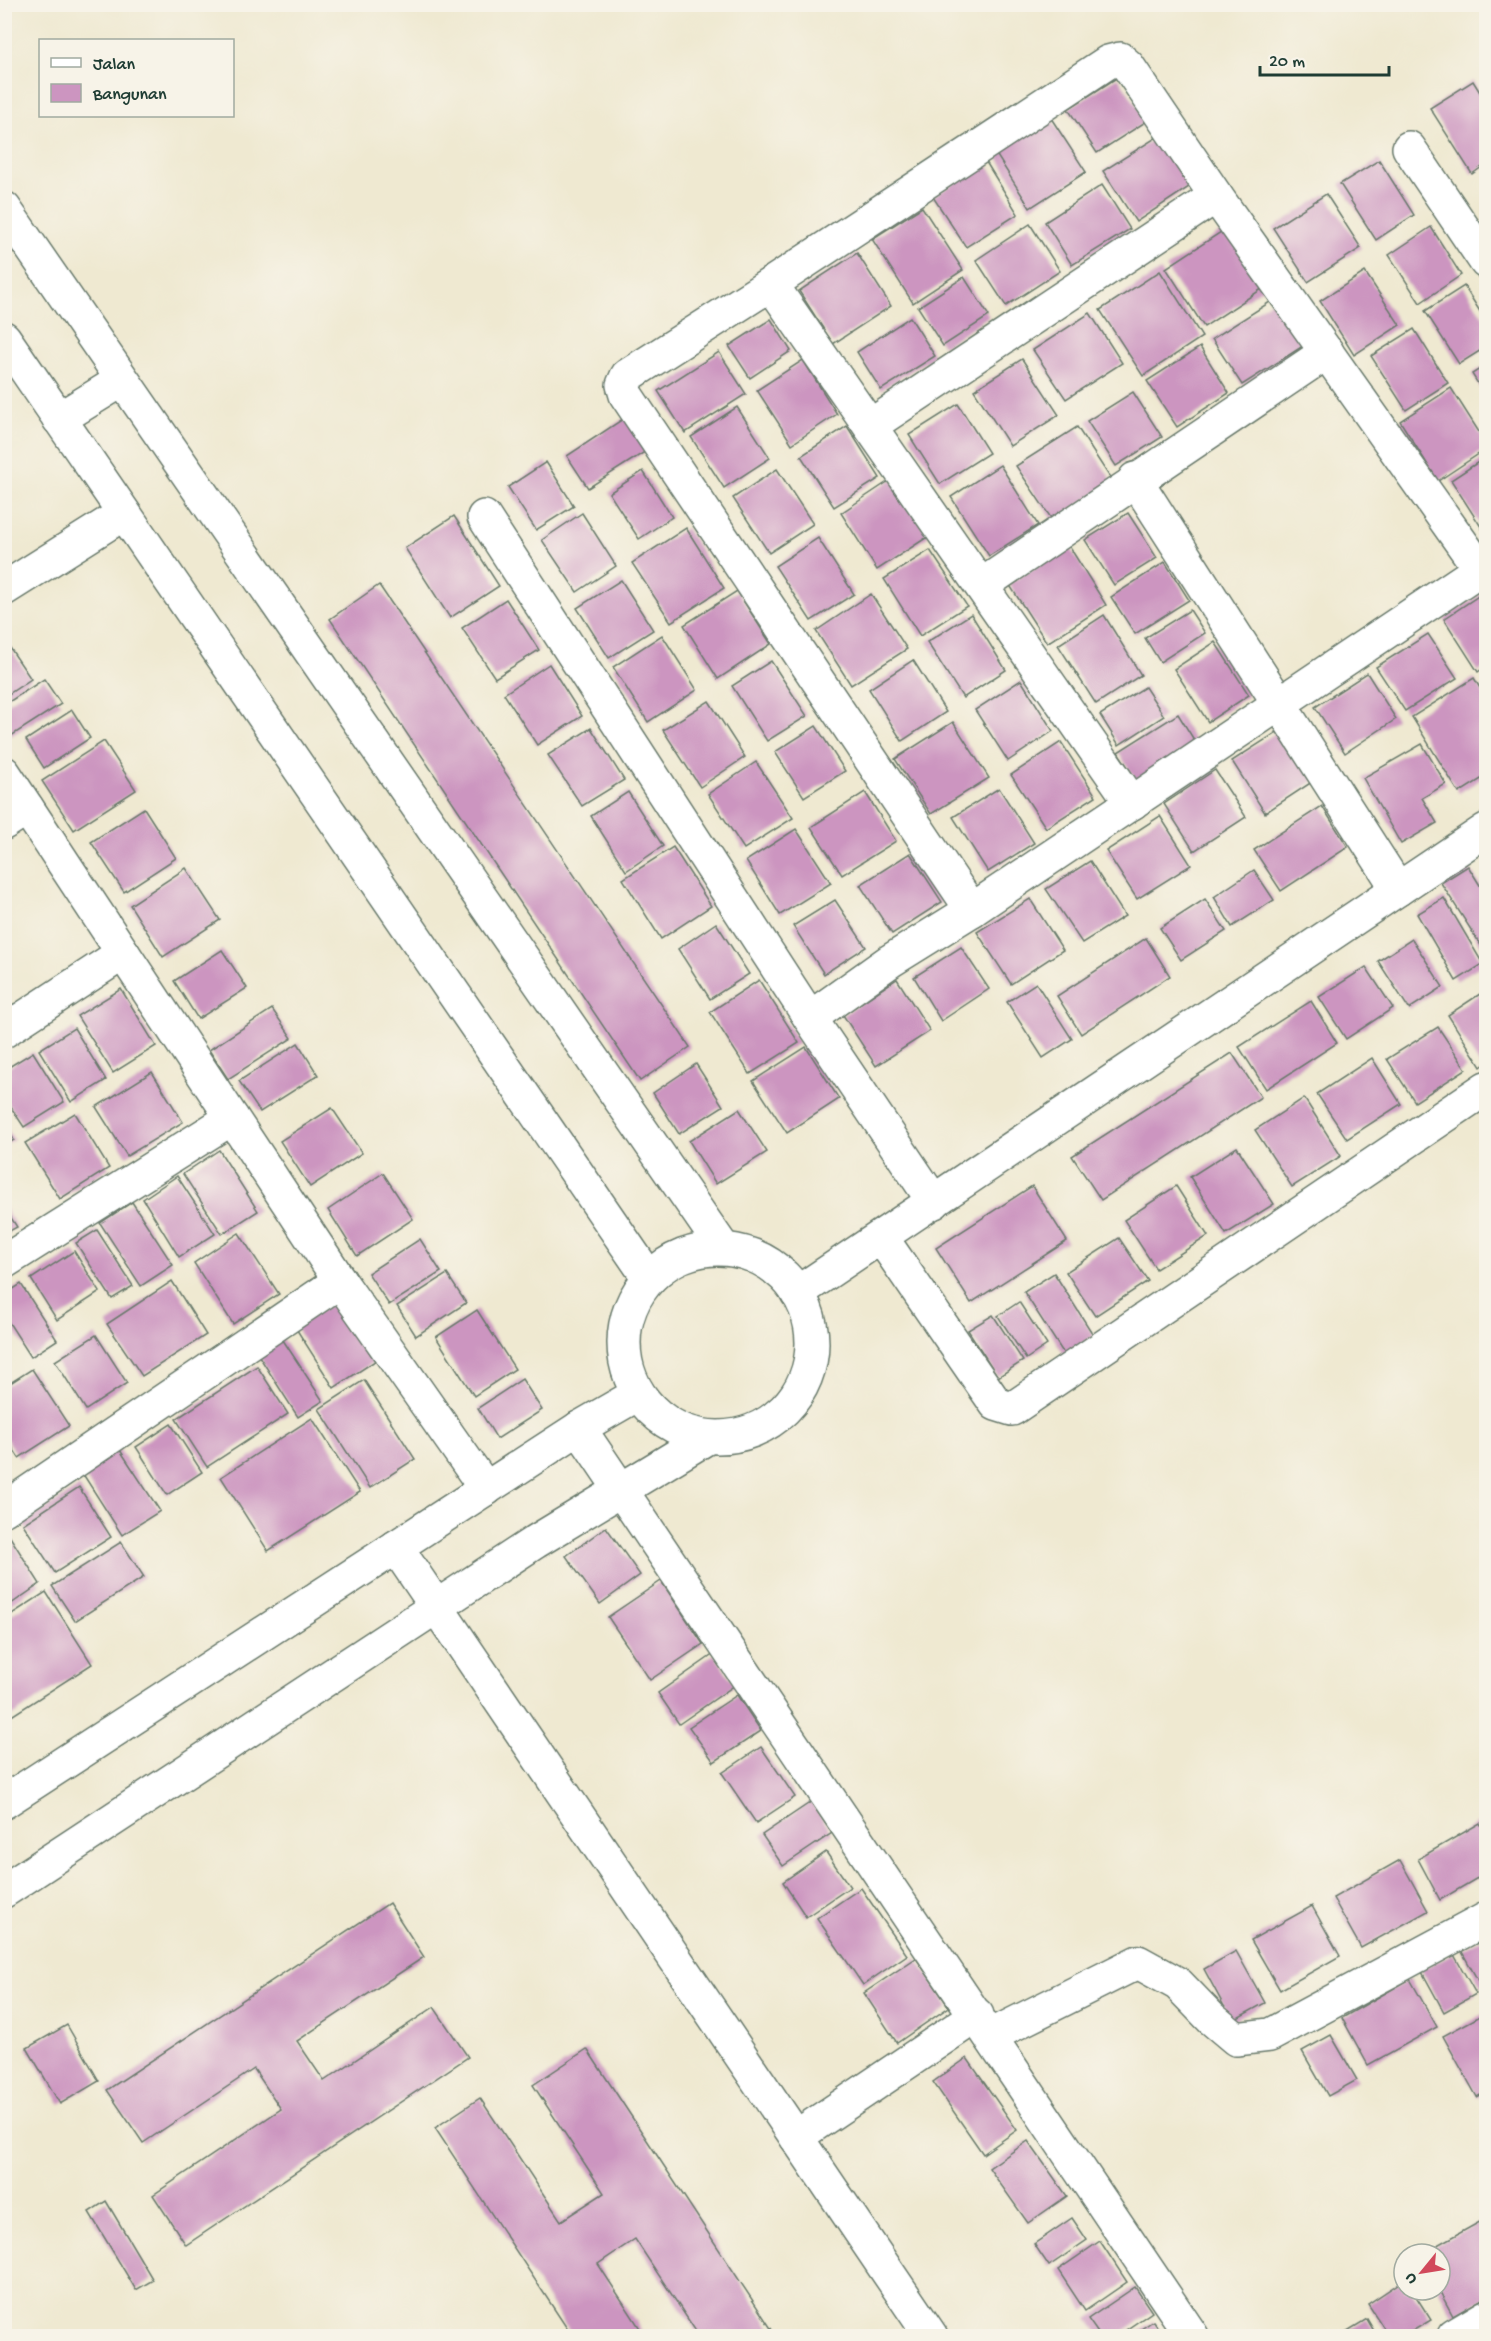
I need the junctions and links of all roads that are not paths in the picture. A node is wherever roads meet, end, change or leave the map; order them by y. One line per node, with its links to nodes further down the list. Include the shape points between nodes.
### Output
1 (1409, 148): 4 (street)
2 (1216, 196): 5 (street, via 1120,59 1108,62); 7 (street); 10 (street)
3 (4, 208): 8 (street)
4 (1486, 262)
5 (771, 284): 10 (street); 23 (street, via 627,376 623,385 626,395)
6 (4, 338): 9 (street)
7 (1327, 352): 11 (street); 14 (street)
8 (122, 380): 9 (street); 31 (street)
9 (59, 419): 12 (street)
10 (870, 426): 15 (street)
11 (1135, 479): 15 (street); 17 (street)
12 (123, 514): 16 (street); 33 (street)
13 (484, 517): 25 (street)
14 (1483, 567): 17 (street)
15 (982, 585): 19 (street)
16 (4, 590)
17 (1278, 704): 19 (street); 22 (street)
18 (4, 774): 20 (street)
19 (1132, 803): 23 (street)
20 (16, 816): 24 (street)
21 (1486, 830): 22 (street)
22 (1398, 889): 29 (street)
23 (972, 909): 25 (street)
24 (123, 953): 26 (street); 28 (street)
25 (810, 1018): 29 (street)
26 (4, 1031)
27 (1486, 1088): 30 (street, via 1012,1409 996,1404)
28 (232, 1118): 32 (street); 34 (street)
29 (934, 1202): 30 (street)
30 (881, 1237): 35 (street)
31 (723, 1248): 33 (street, via 695,1251 671,1261); 35 (street, via 752,1255 778,1270)
32 (4, 1262)
33 (649, 1278): 36 (street, via 632,1304 624,1334 626,1365)
34 (340, 1281): 39 (street); 41 (street)
35 (797, 1293): 38 (street, via 809,1321 812,1351 805,1380 790,1405 766,1425 739,1436)
36 (638, 1394): 37 (street); 38 (street, via 681,1430)
37 (579, 1428): 39 (street); 40 (street)
38 (708, 1437): 40 (street)
39 (486, 1488): 42 (street)
40 (621, 1489): 43 (street); 47 (street)
41 (4, 1509)
42 (396, 1547): 43 (street); 44 (street)
43 (437, 1607): 45 (street); 48 (street)
44 (4, 1802)
45 (4, 1891)
46 (1486, 1919): 47 (street, via 1270,2035 1236,2039 1178,1984 1138,1962)
47 (985, 2025): 48 (street); 51 (street)
48 (796, 2138): 50 (street)
49 (1486, 2317): 52 (street)
50 (931, 2337)
51 (1192, 2337)
52 (1454, 2337)

